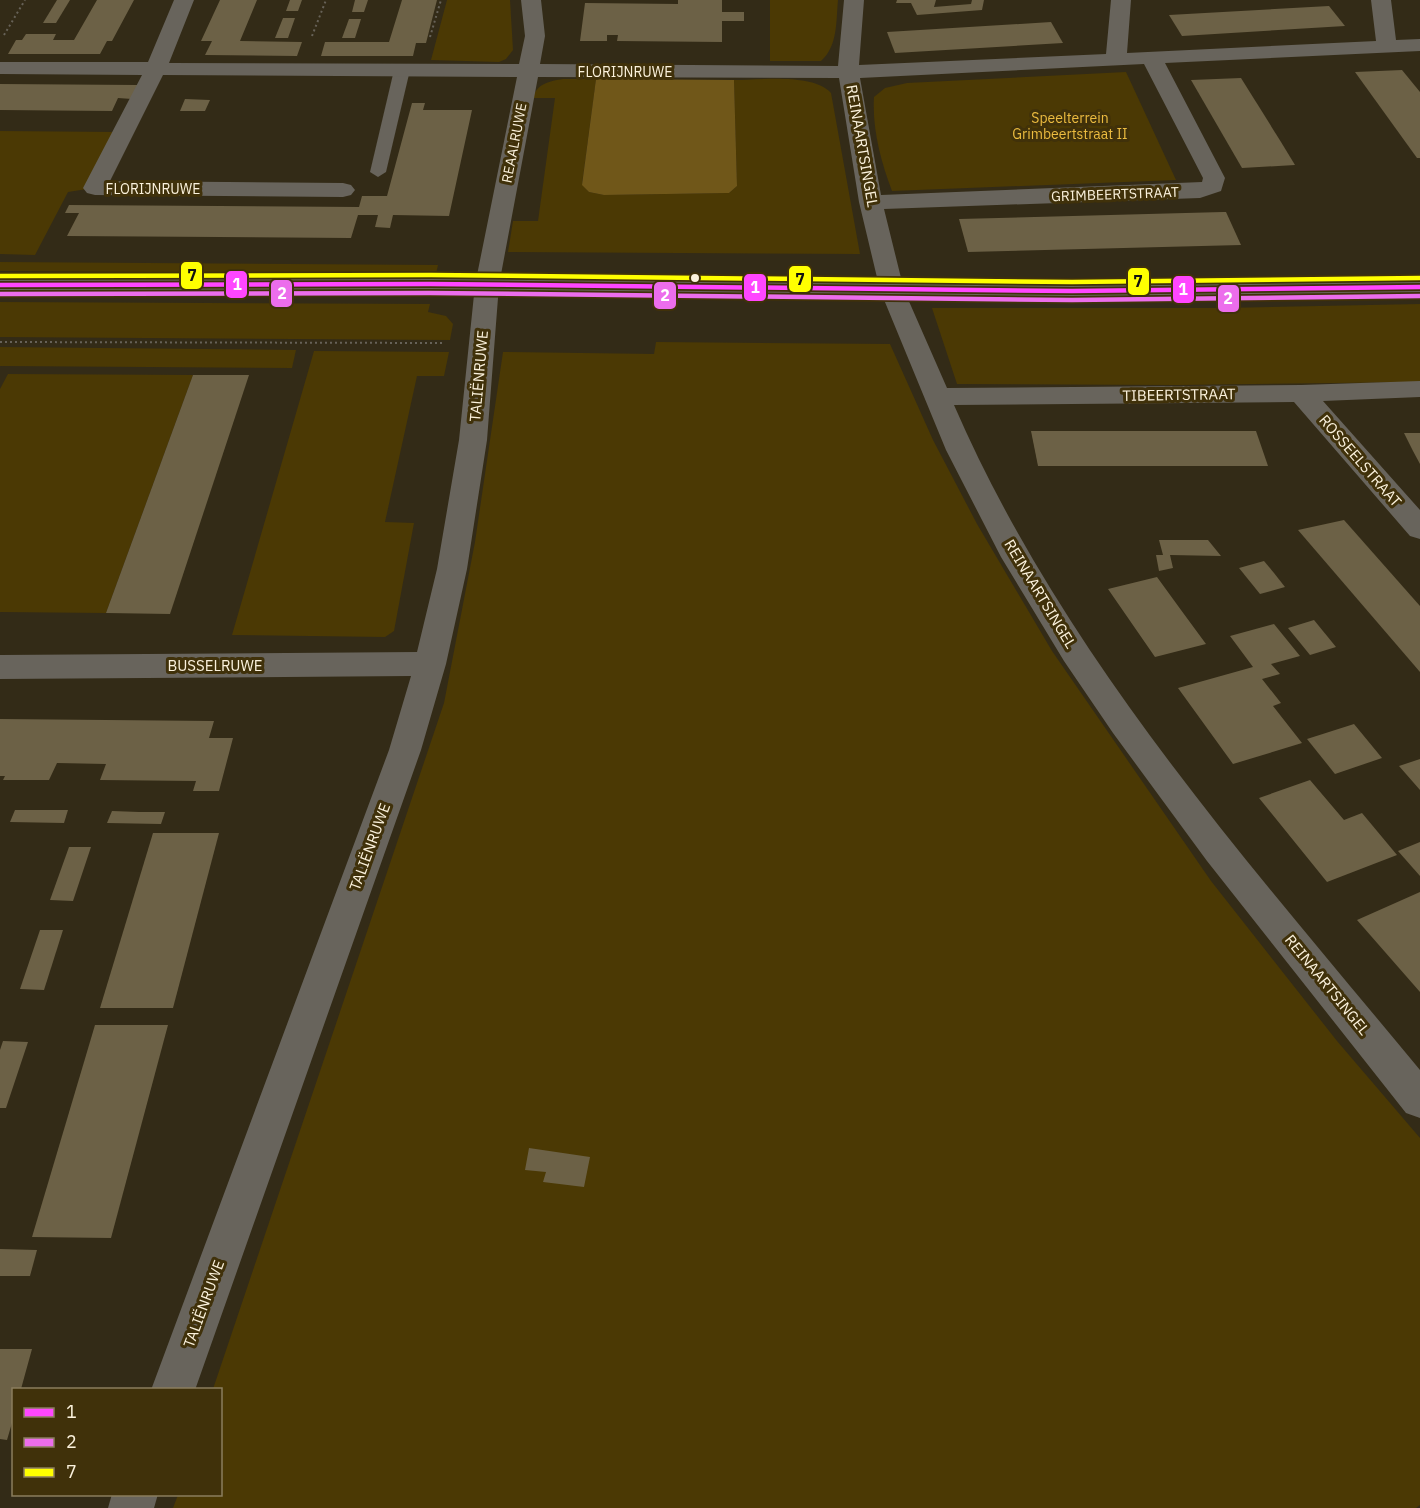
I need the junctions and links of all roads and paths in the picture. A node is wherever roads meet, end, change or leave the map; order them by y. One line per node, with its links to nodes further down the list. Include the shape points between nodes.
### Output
1 (25, 0): 7 (path)
2 (184, 0): 13 (street)
3 (531, 0): 15 (street, REAALRUWE, via 535,36)
4 (854, 0): 16 (street, REINAARTSINGEL)
5 (1121, 0): 11 (street)
6 (1381, 0): 9 (street)
7 (0, 40)
8 (1420, 45): 9 (street)
9 (1387, 47): 10 (street)
10 (1151, 57): 11 (street); 19 (street, GRIMBEERTSTRAAT, via 1214,178 1214,186 1200,191)
11 (1116, 60): 16 (street)
12 (0, 68): 13 (street, FLORIJNRUWE)
13 (155, 69): 14 (street, FLORIJNRUWE); 18 (street, FLORIJNRUWE, via 95,188)
14 (402, 70): 15 (street, FLORIJNRUWE); 17 (lane)
15 (527, 72): 16 (street, FLORIJNRUWE); 21 (street, REAALRUWE)
16 (848, 72): 19 (street, REINAARTSINGEL)
17 (378, 172)
18 (343, 190)
19 (871, 202): 23 (street, REINAARTSINGEL)
20 (0, 285): 21 (street)
21 (488, 285): 23 (street); 25 (street, TALIËNRUWE)
22 (1420, 287): 23 (street, via 1272,291)
23 (892, 290): 28 (street, REINAARTSINGEL)
24 (0, 342): 25 (path)
25 (482, 343): 30 (street, TALIËNRUWE, via 474,440 452,569)
26 (1420, 389): 27 (street, TIBEERTSTRAAT)
27 (1301, 393): 28 (street, TIBEERTSTRAAT); 29 (street, ROSSEELSTRAAT)
28 (938, 397): 32 (street, REINAARTSINGEL, via 960,450 1016,556 1075,653 1219,851)
29 (1420, 529)
30 (430, 664): 31 (street, BUSSELRUWE); 33 (street, TALIËNRUWE, via 405,750)
31 (0, 667)
32 (1420, 1100)
33 (173, 1388)

